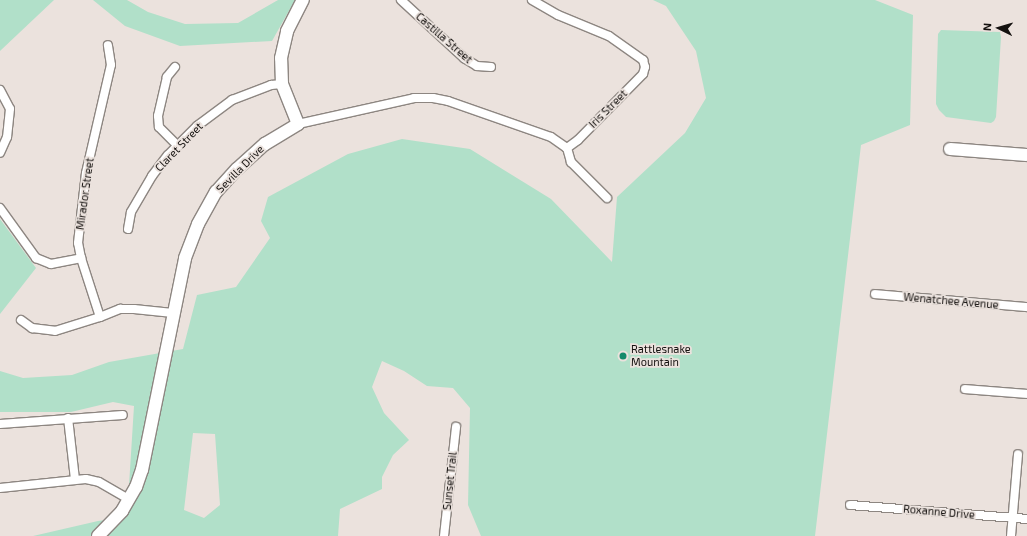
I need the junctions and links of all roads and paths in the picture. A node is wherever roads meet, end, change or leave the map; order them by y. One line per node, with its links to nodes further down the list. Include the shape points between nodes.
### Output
1 (303, 0): 7 (street, via 290,22 284,39 280,62)
2 (401, 0): 6 (street, Castilla Street, via 464,58 477,66)
3 (532, 0): 11 (street, Iris Street, via 558,15 608,36 643,60 645,67 643,74)
4 (108, 45): 18 (street, Mirador Street, via 111,66 86,173 78,243)
5 (175, 67): 10 (street, via 167,77 158,116 159,127)
6 (491, 67)
7 (282, 84): 9 (street); 10 (street, Claret Street, via 271,85 232,100 197,126)
8 (0, 90): 13 (street, via 10,110 10,123 7,138)
9 (298, 124): 11 (street, Sevilla Drive, via 414,98 433,98 551,137); 21 (street, Sevilla Drive, via 265,144 216,192 198,224 185,258)
10 (178, 146): 17 (street, Claret Street, via 160,165 144,188 131,212)
11 (567, 148): 15 (street, via 571,162)
12 (950, 149): 14 (street)
13 (0, 152)
14 (1027, 155)
15 (607, 198)
16 (0, 208): 18 (street, via 36,258 51,264)
17 (128, 229)
18 (81, 258): 22 (street, Mirador Street)
19 (875, 294): 20 (street, Wenatchee Avenue)
20 (1027, 307)
21 (173, 313): 22 (street, via 120,309); 33 (street, Sevilla Drive, via 142,470)
22 (100, 317): 23 (street, via 55,331 32,328)
23 (21, 320)
24 (965, 389): 25 (street)
25 (1027, 394)
26 (123, 415): 27 (street)
27 (68, 418): 28 (street); 31 (street)
28 (0, 424)
29 (456, 427): 38 (street, Sunset Trail)
30 (1018, 454): 35 (street)
31 (75, 479): 32 (street); 33 (street, via 99,482)
32 (0, 488)
33 (129, 499): 37 (street, Sevilla Drive, via 112,523)
34 (850, 505): 35 (street, Roxanne Drive)
35 (1013, 518): 36 (street, Roxanne Drive); 39 (street)
36 (1027, 519)
37 (98, 536)
38 (444, 536)
39 (1011, 536)

